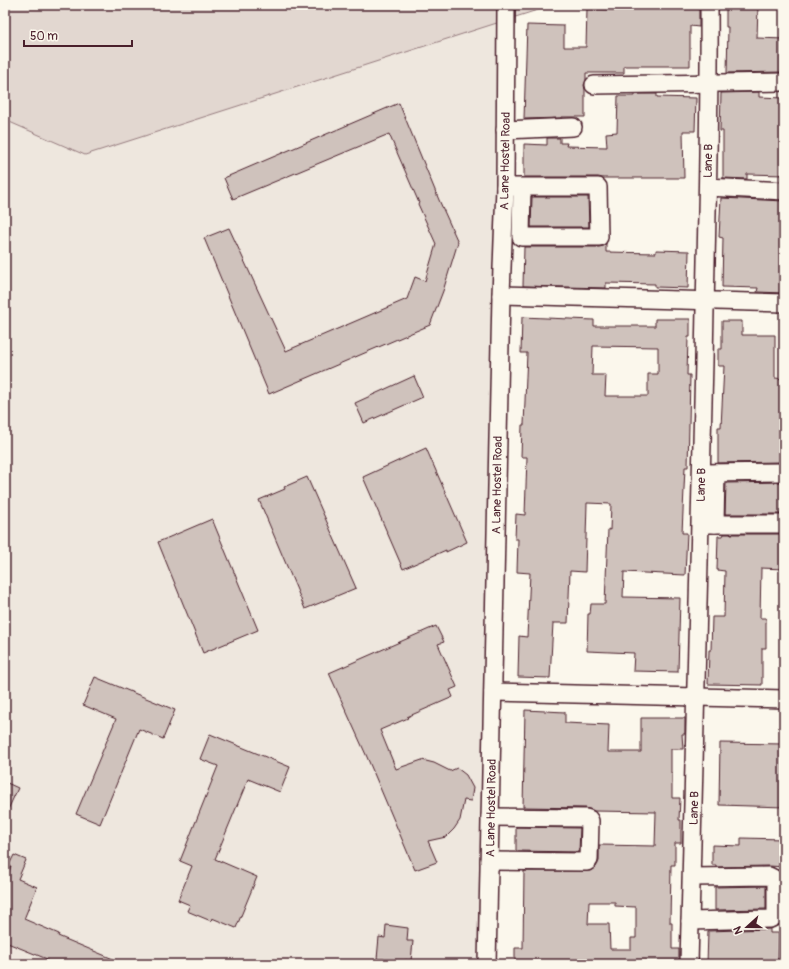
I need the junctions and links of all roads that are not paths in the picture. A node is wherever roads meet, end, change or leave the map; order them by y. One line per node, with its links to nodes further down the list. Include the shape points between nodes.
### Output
1 (506, 5): 7 (street, A Lane Hostel Road)
2 (709, 5): 4 (street, Lane B)
3 (784, 82): 4 (street)
4 (710, 84): 5 (street); 10 (street, Lane B)
5 (594, 85)
6 (573, 127): 7 (street)
7 (505, 130): 9 (street, A Lane Hostel Road)
8 (522, 187): 8 (street, via 521,237 599,237 598,187); 9 (street)
9 (505, 188): 12 (street, A Lane Hostel Road)
10 (708, 188): 11 (street); 13 (street, Lane B)
11 (784, 190)
12 (502, 295): 13 (street); 19 (street, A Lane Hostel Road)
13 (705, 300): 14 (street); 16 (street, Lane B)
14 (784, 303)
15 (784, 472): 16 (street)
16 (709, 473): 17 (street, Lane B)
17 (708, 524): 18 (street); 20 (street, Lane B)
18 (783, 524)
19 (493, 692): 20 (street); 22 (street, A Lane Hostel Road)
20 (697, 697): 21 (street); 24 (street, Lane B)
21 (784, 699)
22 (490, 817): 23 (street, A Lane Hostel Road); 23 (street, via 586,818 590,821 587,862)
23 (490, 861): 26 (street, A Lane Hostel Road)
24 (692, 877): 25 (street, Lane B); 25 (street, via 769,876 776,881 776,914 770,919)
25 (690, 921): 27 (street, Lane B)
26 (488, 964)
27 (689, 964)

